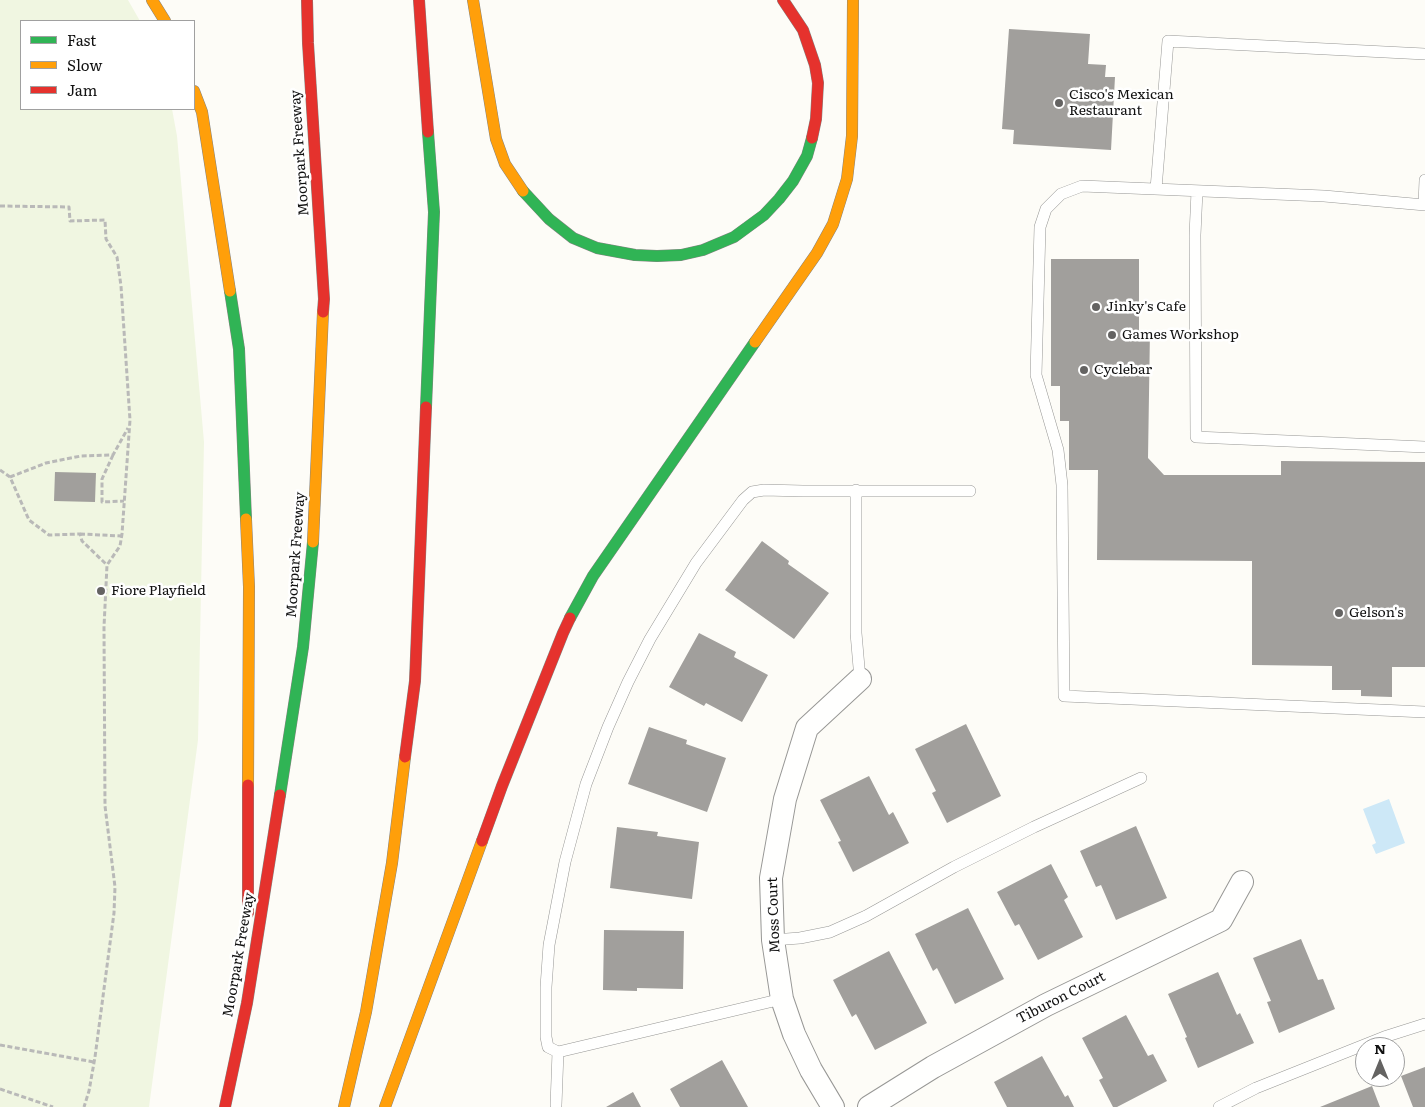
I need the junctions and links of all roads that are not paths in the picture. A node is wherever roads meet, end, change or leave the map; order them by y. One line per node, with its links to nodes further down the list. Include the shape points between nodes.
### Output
1 (152, 0): 8 (highway)
2 (307, 0): 9 (highway, Moorpark Freeway)
3 (419, 0): 30 (highway, via 434,212 415,682 392,863 366,1012)
4 (473, 0): 5 (highway, via 496,139 505,164 520,188 549,219 573,238 597,248 657,256 703,250 734,237 764,215 793,181 807,156 816,120 818,83 803,30)
5 (783, 0)
6 (853, 0): 31 (highway, via 852,136 847,179 833,224 579,601 502,786)
7 (298, 17): 9 (highway)
8 (164, 20)
9 (308, 43): 25 (highway, Moorpark Freeway, via 324,299 313,544 304,647)
10 (1425, 54): 13 (lane, via 1168,41)
11 (195, 94): 25 (highway, via 202,112 239,349 249,586)
12 (1425, 180): 15 (lane)
13 (1156, 189): 14 (lane); 20 (lane, via 1082,186 1061,194 1046,209 1040,227 1036,375 1058,450 1062,485 1064,696)
14 (1197, 191): 15 (lane, via 1330,196); 16 (lane, via 1196,437)
15 (1424, 204)
16 (1425, 447)
17 (856, 490): 18 (lane); 19 (lane, via 856,632); 27 (lane, via 752,492 742,500 696,563 650,639 608,727 586,784 565,862 549,946 546,987 546,1038 548,1047)
18 (970, 491)
19 (860, 679): 23 (street, Moss Court, via 807,728 784,799 772,878)
20 (1425, 712)
21 (1141, 778): 23 (lane, via 954,867 866,916 830,932)
22 (1242, 882): 33 (street, Tiburon Court, via 1221,920 1046,1005 933,1067)
23 (773, 940): 24 (street, Moss Court)
24 (782, 999): 27 (lane); 32 (street, Moss Court, via 811,1070)
25 (247, 1003): 29 (highway, Moorpark Freeway)
26 (1425, 1024): 34 (lane, via 1256,1088)
27 (558, 1052): 28 (lane)
28 (556, 1106)
29 (225, 1107)
30 (344, 1107)
31 (386, 1107)
32 (833, 1107)
33 (869, 1107)
34 (1219, 1107)

